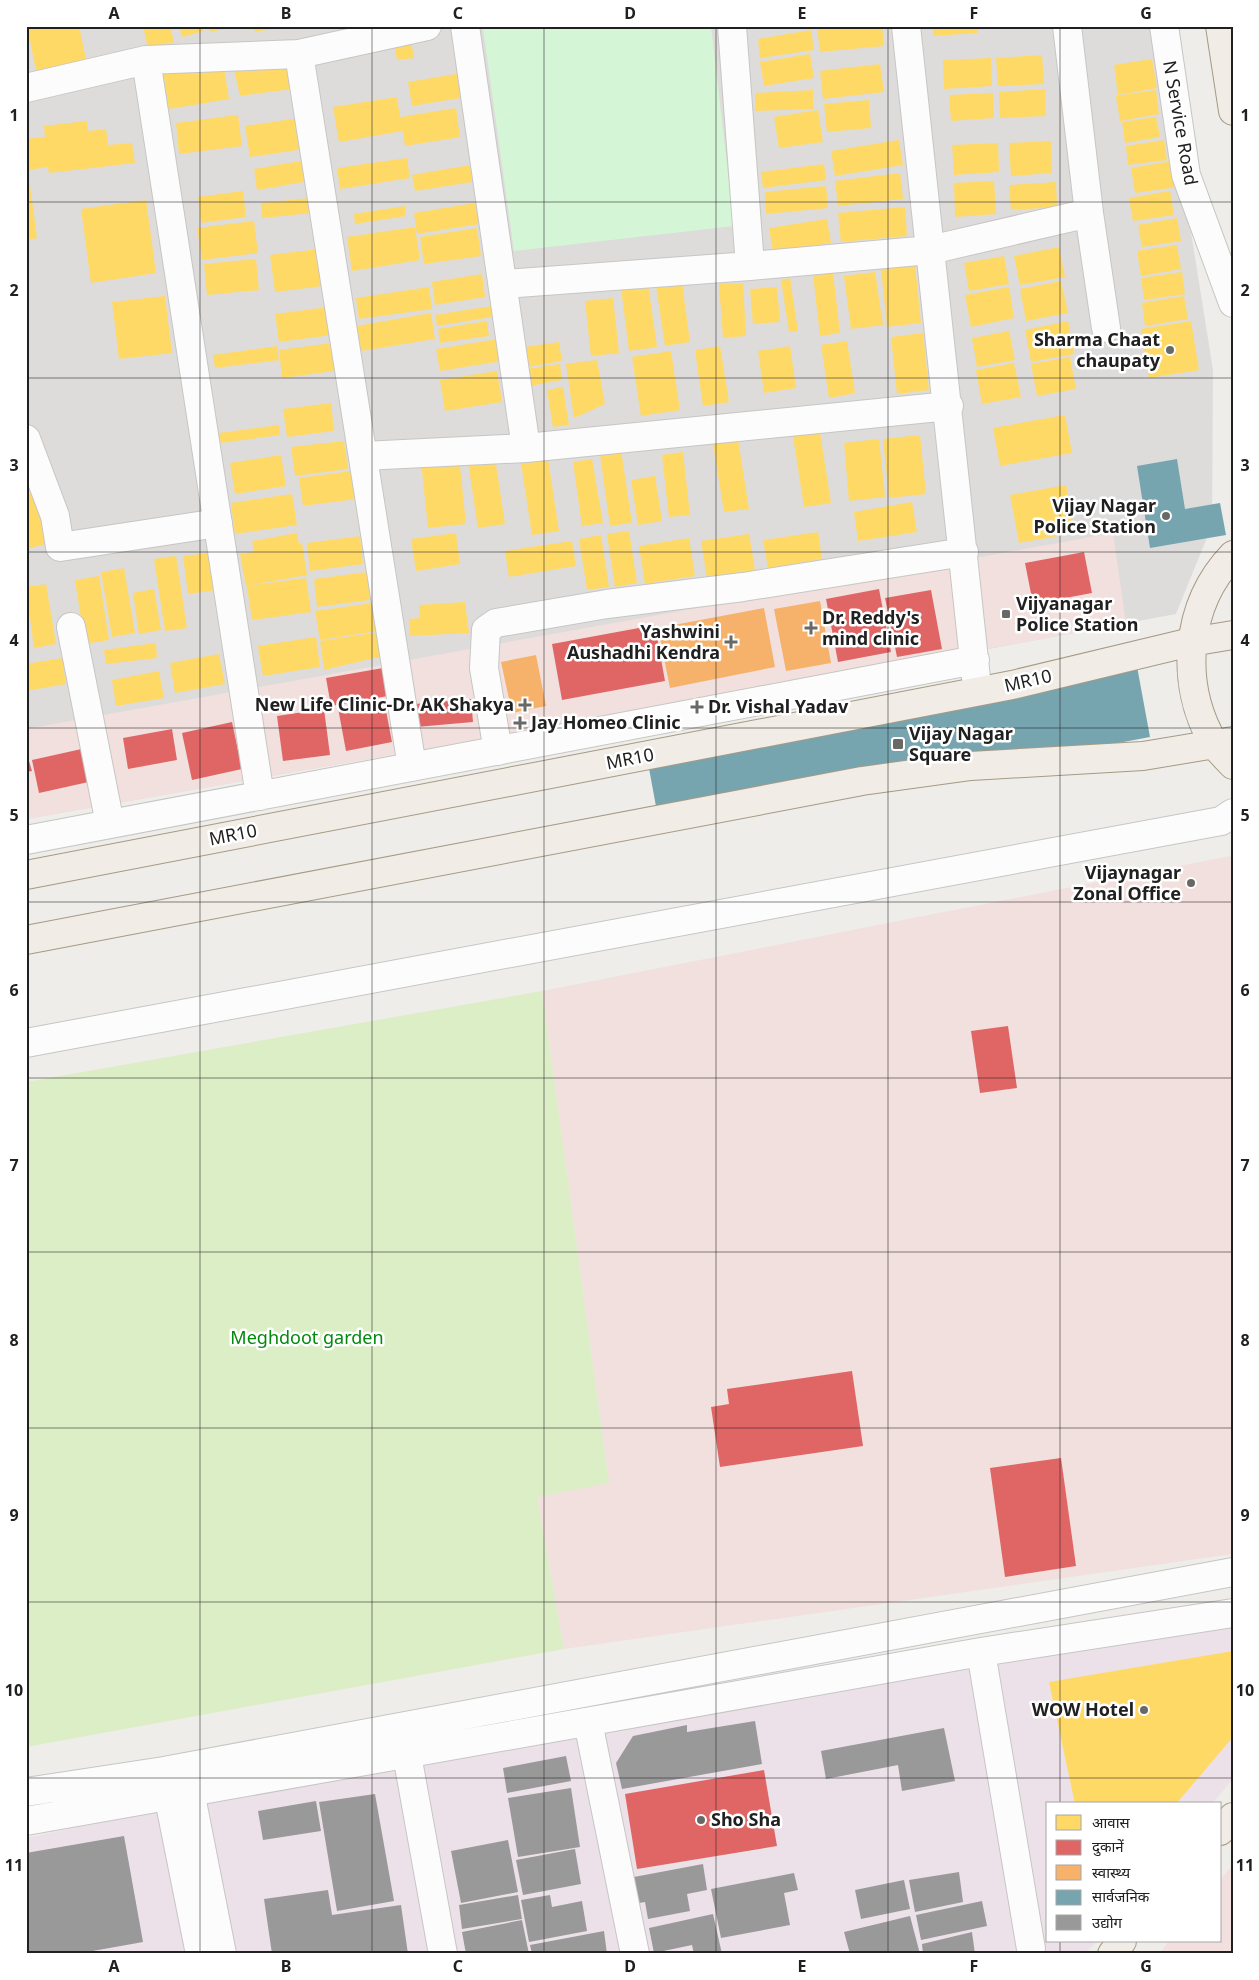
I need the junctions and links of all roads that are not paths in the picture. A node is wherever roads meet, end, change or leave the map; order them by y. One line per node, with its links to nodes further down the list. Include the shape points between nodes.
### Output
1 (427, 26): 8 (street)
2 (466, 26): 15 (street)
3 (732, 26): 14 (street)
4 (906, 26): 13 (street)
5 (1067, 26): 12 (street)
6 (1164, 26): 16 (street, N Service Road, via 1186,175)
7 (1220, 26): 11 (main road)
8 (299, 54): 9 (street); 21 (street)
9 (146, 60): 10 (street); 22 (street)
10 (26, 88)
11 (1233, 111)
12 (1089, 213): 13 (street); 17 (street)
13 (930, 250): 14 (street); 18 (street)
14 (750, 266): 15 (street)
15 (504, 284): 20 (street)
16 (1233, 303)
17 (1106, 328)
18 (949, 406): 20 (street); 23 (street)
19 (26, 439): 22 (street, via 54,516 60,547)
20 (526, 448): 21 (street)
21 (363, 456): 33 (street)
22 (218, 523): 34 (street)
23 (964, 552): 28 (street); 31 (street, via 496,623 486,630 484,668)
24 (1233, 555): 27 (main road, via 1220,568 1201,603)
25 (71, 627): 36 (street)
26 (1233, 636): 27 (main road, MR10)
27 (1191, 642): 29 (main road, MR10); 30 (main road, via 1192,685 1205,727)
28 (974, 660): 29 (street); 31 (street)
29 (978, 692): 38 (main road, MR10)
30 (1223, 743): 32 (main road); 39 (main road, via 1143,756 971,766 862,781)
31 (498, 751): 33 (street)
32 (1233, 765)
33 (412, 767): 34 (street)
34 (260, 796): 36 (street)
35 (1233, 813): 40 (street, via 1222,821)
36 (110, 824): 37 (street)
37 (26, 840)
38 (26, 875)
39 (26, 940)
40 (26, 1044)
41 (1233, 1572): 46 (street)
42 (1233, 1613): 43 (street)
43 (981, 1652): 44 (street); 52 (street)
44 (588, 1722): 45 (street); 56 (street)
45 (407, 1754): 46 (street); 55 (street)
46 (177, 1782): 47 (street); 49 (street); 53 (street); 54 (street)
47 (26, 1792)
48 (1233, 1817): 50 (main road)
49 (26, 1821)
50 (1222, 1829)
51 (1121, 1942): 57 (main road)
52 (1031, 1949)
53 (200, 1954)
54 (222, 1954)
55 (443, 1954)
56 (635, 1954)
57 (1112, 1954)

